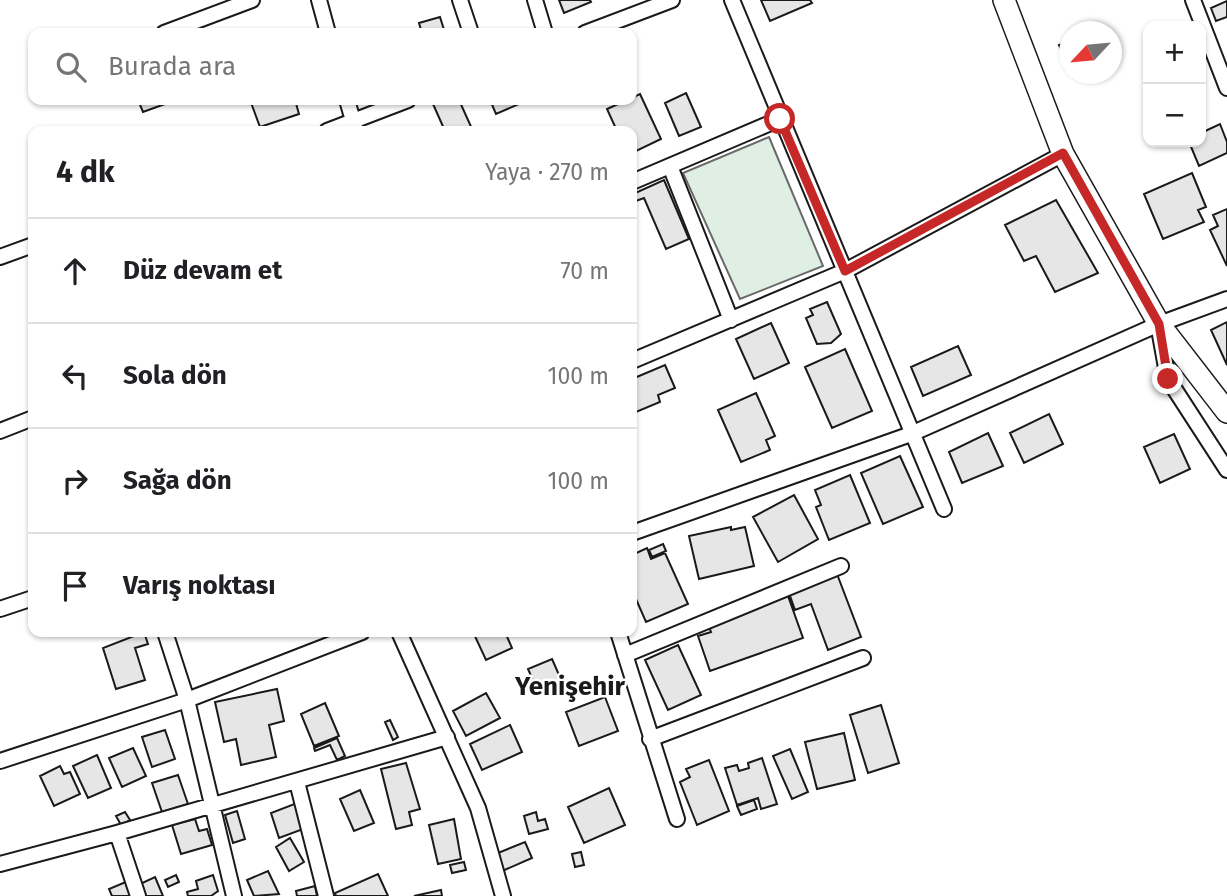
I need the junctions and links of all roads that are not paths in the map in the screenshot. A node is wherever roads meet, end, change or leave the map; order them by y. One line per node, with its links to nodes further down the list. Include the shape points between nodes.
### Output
1 (252, 0): 9 (street)
2 (319, 0): 10 (street)
3 (460, 0): 11 (street)
4 (535, 0): 12 (street)
5 (672, 0): 13 (street)
6 (732, 0): 17 (street)
7 (1004, 0): 19 (street)
8 (1192, 0): 14 (street)
9 (177, 28)
10 (327, 28)
11 (469, 28)
12 (543, 28)
13 (597, 28)
14 (1227, 88)
15 (349, 105): 18 (street)
16 (398, 105): 18 (street)
17 (780, 119): 20 (street); 24 (street)
18 (355, 126)
19 (1063, 153): 24 (street); 27 (street)
20 (670, 166): 21 (street); 26 (street)
21 (637, 179)
22 (28, 247): 23 (street)
23 (0, 257)
24 (845, 271): 26 (street); 32 (street)
25 (1227, 299): 27 (street)
26 (731, 320): 28 (street)
27 (1159, 324): 29 (street); 32 (street); 33 (street, via 1168,379)
28 (637, 359)
29 (1227, 412)
30 (28, 420): 31 (street)
31 (0, 430)
32 (911, 434): 34 (street); 35 (street)
33 (1227, 470)
34 (944, 509)
35 (637, 531)
36 (841, 566): 43 (street)
37 (28, 600): 38 (street)
38 (0, 609)
39 (167, 637): 45 (street)
40 (349, 637): 45 (street)
41 (401, 637): 46 (street)
42 (620, 637): 43 (street)
43 (625, 655): 47 (street)
44 (863, 658): 47 (street)
45 (187, 700): 48 (street); 50 (street)
46 (447, 737): 49 (street); 57 (street, via 478,808)
47 (650, 739): 51 (street)
48 (0, 761)
49 (297, 782): 50 (street); 56 (street)
50 (213, 807): 52 (street); 55 (street)
51 (677, 819)
52 (117, 833): 53 (street); 54 (street)
53 (0, 864)
54 (138, 896)
55 (233, 896)
56 (326, 896)
57 (503, 896)

